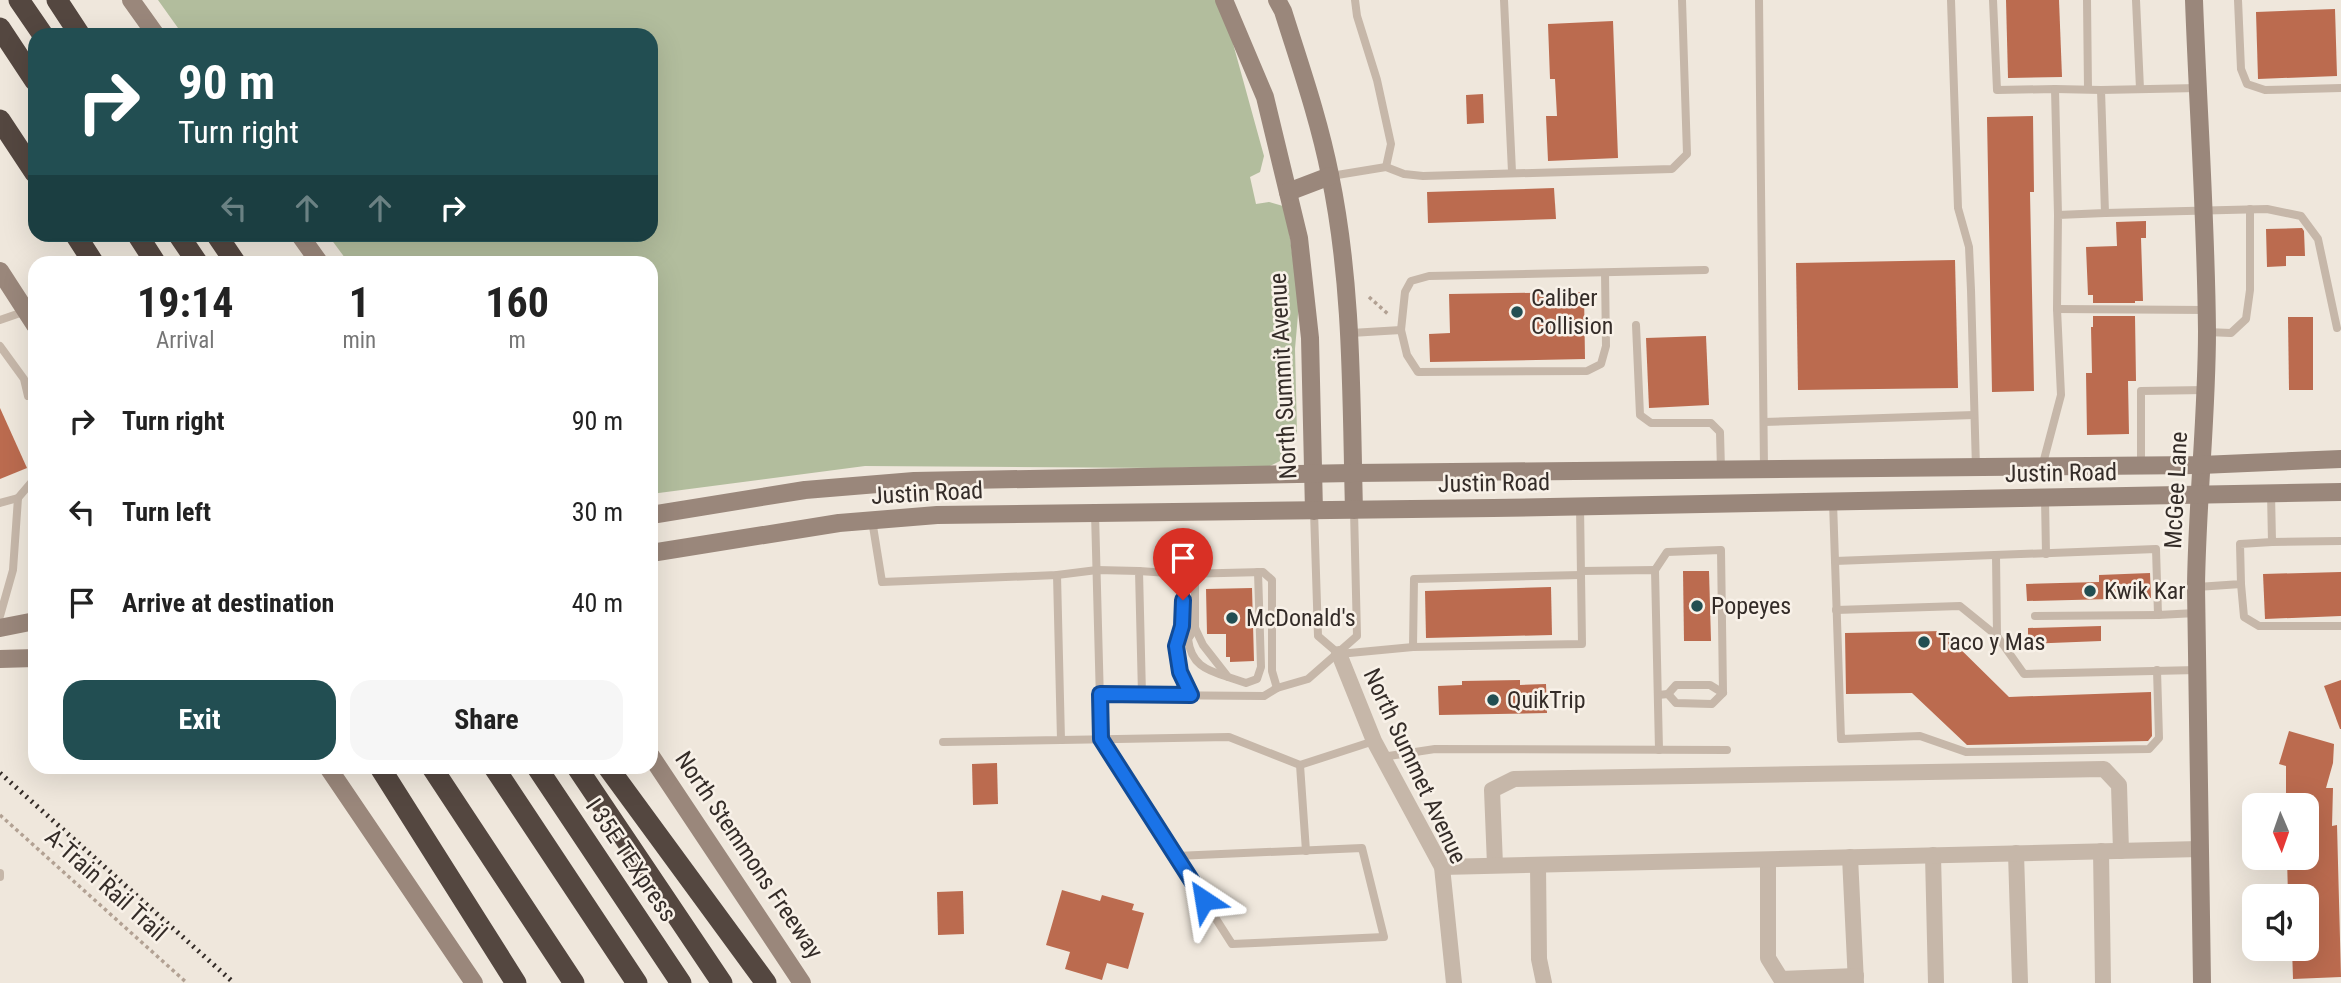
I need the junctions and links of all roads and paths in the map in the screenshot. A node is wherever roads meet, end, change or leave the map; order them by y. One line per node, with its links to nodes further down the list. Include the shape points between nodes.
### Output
1 (19, 0): 17 (highway)
2 (57, 0): 18 (highway)
3 (131, 0): 19 (main road)
4 (1224, 0): 32 (main road, North Summit Avenue, via 1265,97)
5 (1277, 0): 31 (main road, via 1311,98)
6 (1355, 0): 29 (lane, via 1391,144)
7 (1504, 0): 30 (lane)
8 (1682, 0): 30 (lane, via 1687,154 1672,169)
9 (1759, 0): 56 (lane)
10 (1951, 0): 55 (lane, via 1958,208 1969,247)
11 (1993, 0): 23 (lane, via 1997,90)
12 (2087, 0): 24 (lane)
13 (2136, 0): 25 (lane)
14 (2194, 0): 21 (main road, McGee Lane)
15 (2238, 0): 22 (lane, via 2241,69 2247,84 2265,90)
16 (0, 28): 20 (highway)
17 (38, 28)
18 (75, 28)
19 (151, 28)
20 (28, 70)
21 (2198, 88): 25 (lane); 34 (main road, McGee Lane)
22 (2341, 88)
23 (2055, 89): 24 (lane); 36 (lane)
24 (2088, 89): 26 (lane)
25 (2140, 89): 26 (lane)
26 (2101, 90): 35 (lane)
27 (0, 120): 28 (highway)
28 (28, 162)
29 (1385, 167): 30 (lane, via 1423,176); 31 (lane)
30 (1512, 172)
31 (1330, 176): 32 (main road); 51 (main road)
32 (1288, 192): 65 (main road, North Summit Avenue, via 1299,238 1310,338)
33 (2250, 209): 34 (lane); 48 (lane, via 2301,216 2318,239); 50 (lane, via 2246,319 2231,332)
34 (2204, 210): 35 (lane); 42 (main road, McGee Lane)
35 (2105, 213): 36 (lane)
36 (2058, 215): 41 (lane)
37 (1705, 270): 39 (lane)
38 (0, 271): 44 (main road)
39 (1605, 273): 49 (lane, via 1429,276 1411,281 1405,292); 49 (lane, via 1606,346 1601,363 1587,371 1418,372 1407,355)
40 (1369, 298): 43 (path)
41 (2057, 309): 42 (lane); 60 (lane, via 2061,395)
42 (2206, 310): 50 (main road, McGee Lane)
43 (1388, 314)
44 (28, 315)
45 (28, 318): 46 (lane)
46 (0, 320)
47 (1636, 325): 63 (lane, via 1640,415 1651,423 1711,423 1720,432)
48 (2337, 328)
49 (1401, 330): 51 (lane)
50 (2207, 332): 53 (main road, McGee Lane)
51 (1351, 333): 64 (main road)
52 (0, 346): 54 (lane, via 24,379)
53 (2205, 390): 58 (lane, via 2141,391); 59 (main road, McGee Lane)
54 (28, 396)
55 (1975, 415): 56 (lane); 61 (lane)
56 (1764, 422): 62 (lane)
57 (2341, 459): 59 (main road, Justin Road)
58 (2141, 465): 59 (main road, Justin Road); 60 (main road, Justin Road)
59 (2201, 465): 69 (main road, McGee Lane)
60 (2042, 467): 61 (main road, Justin Road)
61 (1976, 468): 62 (main road, Justin Road)
62 (1764, 469): 63 (main road, Justin Road)
63 (1721, 470): 64 (main road, Justin Road)
64 (1353, 473): 65 (main road, Justin Road); 75 (main road)
65 (1312, 474): 76 (main road, North Summit Avenue); 78 (main road, Justin Road, via 865,484)
66 (28, 487): 70 (lane)
67 (2341, 492): 68 (main road, Justin Road)
68 (2271, 493): 69 (main road, Justin Road); 81 (lane)
69 (2199, 495): 71 (main road, Justin Road); 95 (main road, McGee Lane)
70 (19, 498): 73 (lane); 99 (lane, via 13,570)
71 (2045, 498): 72 (main road, Justin Road); 83 (lane)
72 (1833, 502): 74 (main road, Justin Road); 85 (lane)
73 (0, 503)
74 (1580, 506): 75 (main road, Justin Road); 90 (lane)
75 (1354, 510): 76 (main road, Justin Road); 107 (lane, via 1357,636)
76 (1314, 511): 77 (main road, Justin Road); 107 (lane, via 1318,636)
77 (1096, 513): 79 (main road, Justin Road); 86 (lane)
78 (658, 514)
79 (872, 520): 82 (main road, Justin Road); 93 (lane, via 881,582)
80 (2341, 541): 81 (lane)
81 (2272, 542): 94 (lane, via 2240,544)
82 (658, 552)
83 (2046, 554): 84 (lane); 98 (lane, via 2156,548)
84 (1996, 555): 85 (lane); 105 (lane)
85 (1835, 561): 96 (lane)
86 (1097, 570): 88 (lane); 93 (lane); 115 (lane)
87 (1655, 570): 90 (lane); 114 (lane, via 1667,552 1721,550); 119 (lane)
88 (1139, 571): 91 (lane); 117 (lane)
89 (1258, 572): 92 (lane); 112 (lane, via 1260,672 1257,679 1246,683); 113 (lane, via 1272,580 1272,671)
90 (1581, 573): 106 (lane, via 1414,579); 106 (lane, via 1582,644)
91 (1183, 574): 92 (lane); 118 (lane, via 1182,626 1176,646 1180,672)
92 (1195, 574): 104 (lane)
93 (1057, 575): 121 (lane)
94 (2241, 584): 95 (lane); 102 (lane, via 2244,617 2259,626)
95 (2196, 587): 97 (main road, McGee Lane)
96 (1836, 610): 105 (lane, via 1960,606); 110 (lane, via 1841,739 1920,736 1966,752 2149,749 2159,738)
97 (2196, 613): 98 (lane); 111 (main road, McGee Lane)
98 (2158, 615): 100 (lane)
99 (0, 616)
100 (2035, 616)
101 (28, 622): 103 (main road)
102 (2341, 626)
103 (0, 628)
104 (1195, 628): 112 (lane); 112 (lane, via 1188,639 1192,657)
105 (1997, 636): 110 (lane, via 2024,674)
106 (1413, 647): 107 (lane)
107 (1339, 654): 113 (lane, via 1308,679); 123 (street, North Summet Avenue)
108 (28, 658): 109 (main road)
109 (0, 659)
110 (2157, 670): 111 (lane)
111 (2197, 670): 137 (main road, McGee Lane)
112 (1228, 677)
113 (1277, 688): 118 (lane, via 1264,696)
114 (1723, 693): 116 (lane, via 1710,685 1676,685); 116 (lane, via 1712,704 1676,703)
115 (1100, 694): 117 (lane); 120 (lane)
116 (1668, 694): 119 (lane)
117 (1142, 695): 118 (lane)
118 (1191, 695)
119 (1658, 695): 124 (lane)
120 (1101, 739): 121 (lane); 127 (lane, via 1229,737); 143 (lane)
121 (1061, 740): 122 (lane)
122 (943, 741)
123 (1374, 741): 126 (street, North Summet Avenue); 127 (lane)
124 (1659, 750): 125 (lane); 126 (lane, via 1435,749)
125 (1727, 750)
126 (1382, 757): 148 (street, North Summet Avenue)
127 (1300, 765): 138 (lane)
128 (658, 767): 158 (main road, North Stemmons Freeway)
129 (332, 774): 151 (main road)
130 (384, 774): 152 (highway)
131 (436, 774): 153 (highway)
132 (498, 774): 154 (highway)
133 (541, 774): 155 (highway, I 35E TEXpress)
134 (581, 774): 156 (highway)
135 (613, 774): 157 (highway)
136 (0, 815): 150 (path, A-Train Rail Trail)
137 (2200, 849): 140 (street); 164 (main road, McGee Lane)
138 (1306, 851): 143 (lane); 143 (lane, via 1362,848 1384,937 1232,944)
139 (2101, 851): 140 (street); 141 (street); 163 (street)
140 (2121, 851): 147 (street, via 2119,785 2104,769 1514,779 1492,790)
141 (2016, 853): 142 (street); 162 (street)
142 (1933, 855): 144 (street); 161 (street)
143 (1177, 856)
144 (1850, 857): 145 (street); 149 (street)
145 (1768, 860): 146 (street); 149 (street, via 1768,958 1781,979)
146 (1538, 864): 147 (street); 160 (street, via 1539,959)
147 (1495, 866): 148 (street)
148 (1442, 867): 159 (street, North Summet Avenue)
149 (1856, 980)
150 (187, 983)
151 (474, 983)
152 (516, 983)
153 (573, 983)
154 (637, 983)
155 (681, 983)
156 (722, 983)
157 (766, 983)
158 (802, 983)
159 (1454, 983)
160 (1544, 983)
161 (1936, 983)
162 (2020, 983)
163 (2104, 983)
164 (2202, 983)

